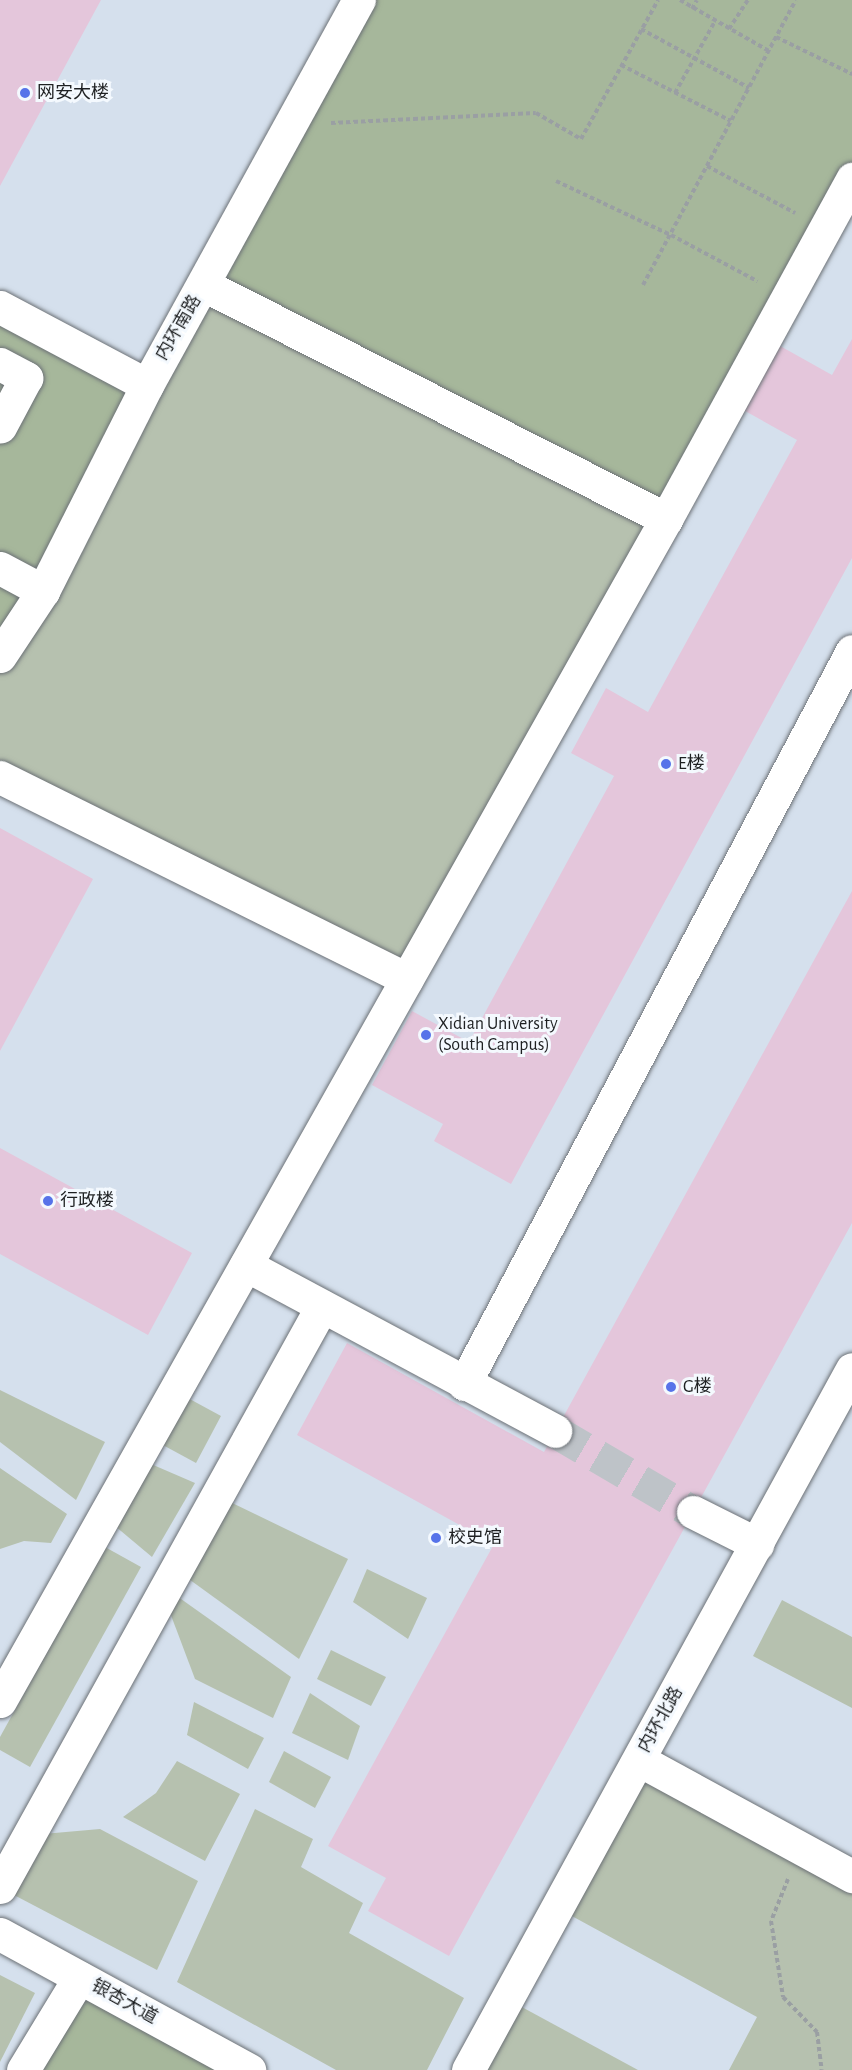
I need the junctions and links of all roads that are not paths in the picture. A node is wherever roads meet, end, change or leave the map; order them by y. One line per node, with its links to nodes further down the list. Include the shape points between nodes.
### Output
1 (359, 0): 3 (lane, 内环南路)
2 (852, 179): 8 (lane)
3 (204, 285): 6 (lane, 内环南路); 8 (lane)
4 (0, 307): 6 (lane)
5 (0, 364): 7 (lane, via 26,378)
6 (147, 385): 10 (lane, 内环南路)
7 (0, 427)
8 (666, 519): 14 (lane)
9 (0, 568): 10 (lane)
10 (43, 591): 12 (lane, 内环南路)
11 (852, 651): 18 (lane)
12 (0, 656)
13 (0, 777): 14 (lane)
14 (407, 979): 15 (lane)
15 (246, 1265): 16 (lane); 22 (lane)
16 (322, 1306): 18 (lane); 25 (lane)
17 (852, 1369): 21 (lane, 内环北路)
18 (464, 1384): 19 (lane)
19 (555, 1431)
20 (693, 1512): 21 (lane)
21 (757, 1544): 23 (lane, 内环北路)
22 (0, 1701)
23 (639, 1760): 24 (lane); 30 (lane, 内环北路)
24 (852, 1876)
25 (0, 1887)
26 (0, 1934): 27 (lane, 银杏大道)
27 (79, 1978): 28 (lane); 29 (lane, 银杏大道)
28 (23, 2070)
29 (249, 2070)
30 (468, 2070)

